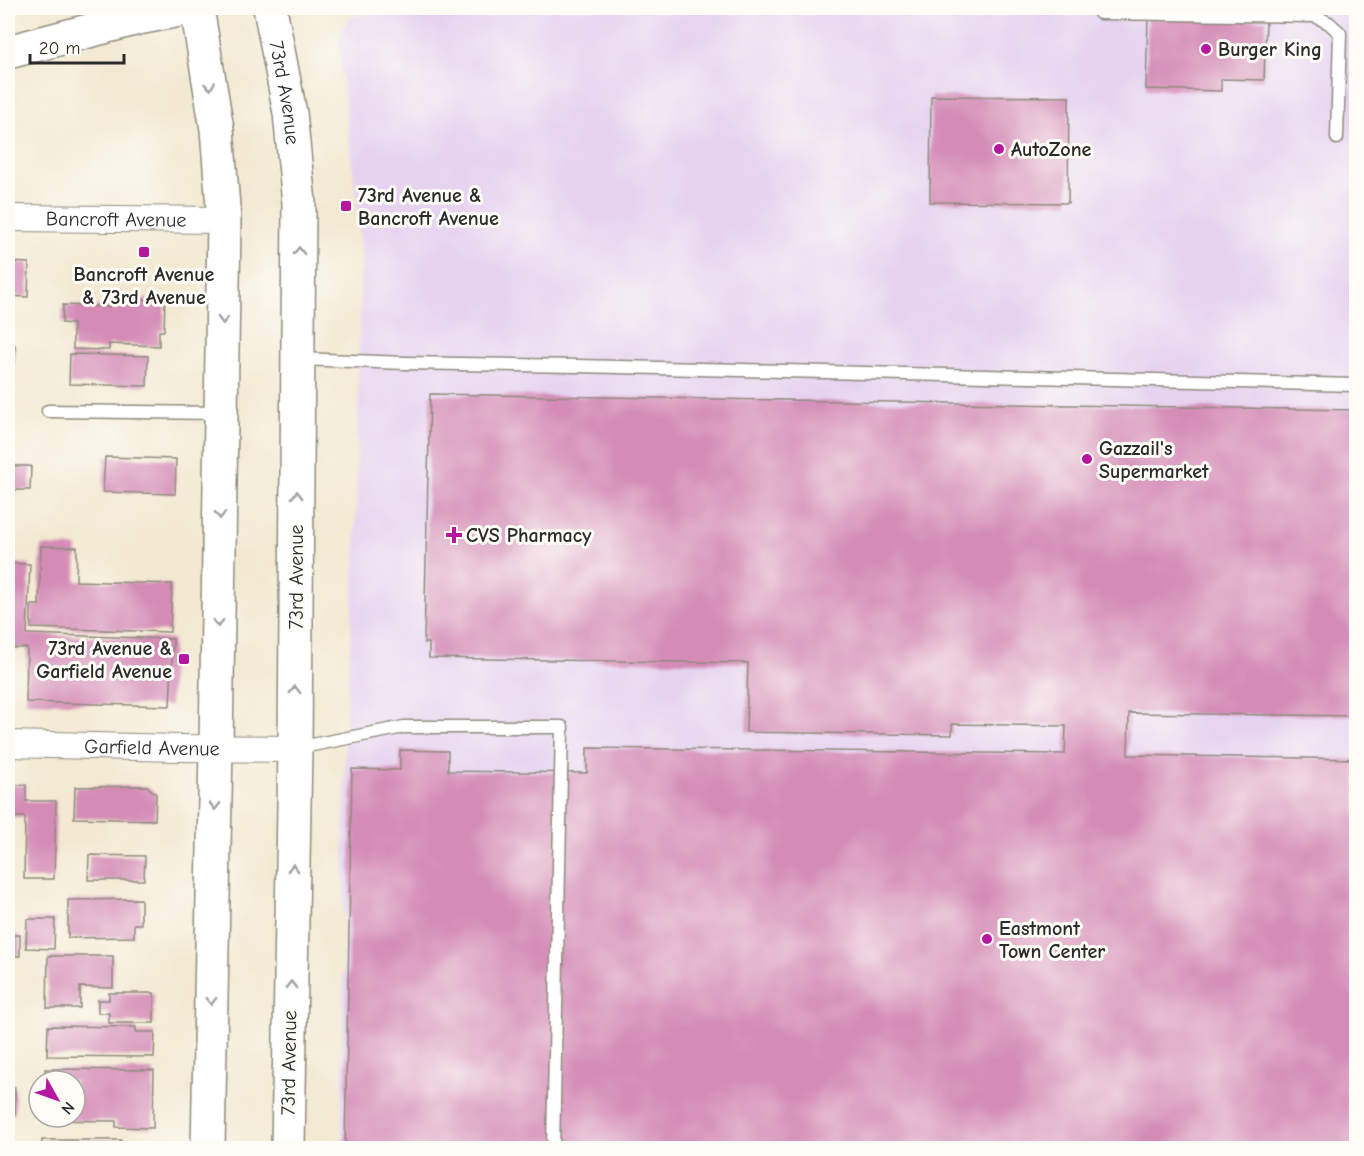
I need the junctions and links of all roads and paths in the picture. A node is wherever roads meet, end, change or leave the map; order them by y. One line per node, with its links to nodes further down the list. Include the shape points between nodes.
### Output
1 (190, 8): 5 (main road)
2 (196, 8): 8 (main road, one-way to 8, via 217,129)
3 (270, 8): 9 (main road, 73rd Avenue, one-way to 3, via 299,202 290,113)
4 (1100, 13): 6 (lane, via 1315,16 1329,23 1340,33)
5 (8, 52)
6 (1337, 138)
7 (8, 218): 8 (street, Bancroft Avenue)
8 (224, 220): 12 (main road, one-way to 12)
9 (298, 359): 10 (lane); 15 (main road, 73rd Avenue, one-way to 9)
10 (1356, 386)
11 (48, 411): 12 (lane)
12 (221, 412): 14 (main road, one-way to 14)
13 (8, 744): 14 (street, Garfield Avenue)
14 (216, 748): 15 (street, Garfield Avenue); 16 (main road, one-way to 16)
15 (295, 748): 17 (main road, 73rd Avenue, one-way to 15); 18 (lane, via 404,727 562,728)
16 (208, 1149)
17 (288, 1149)
18 (553, 1149)

